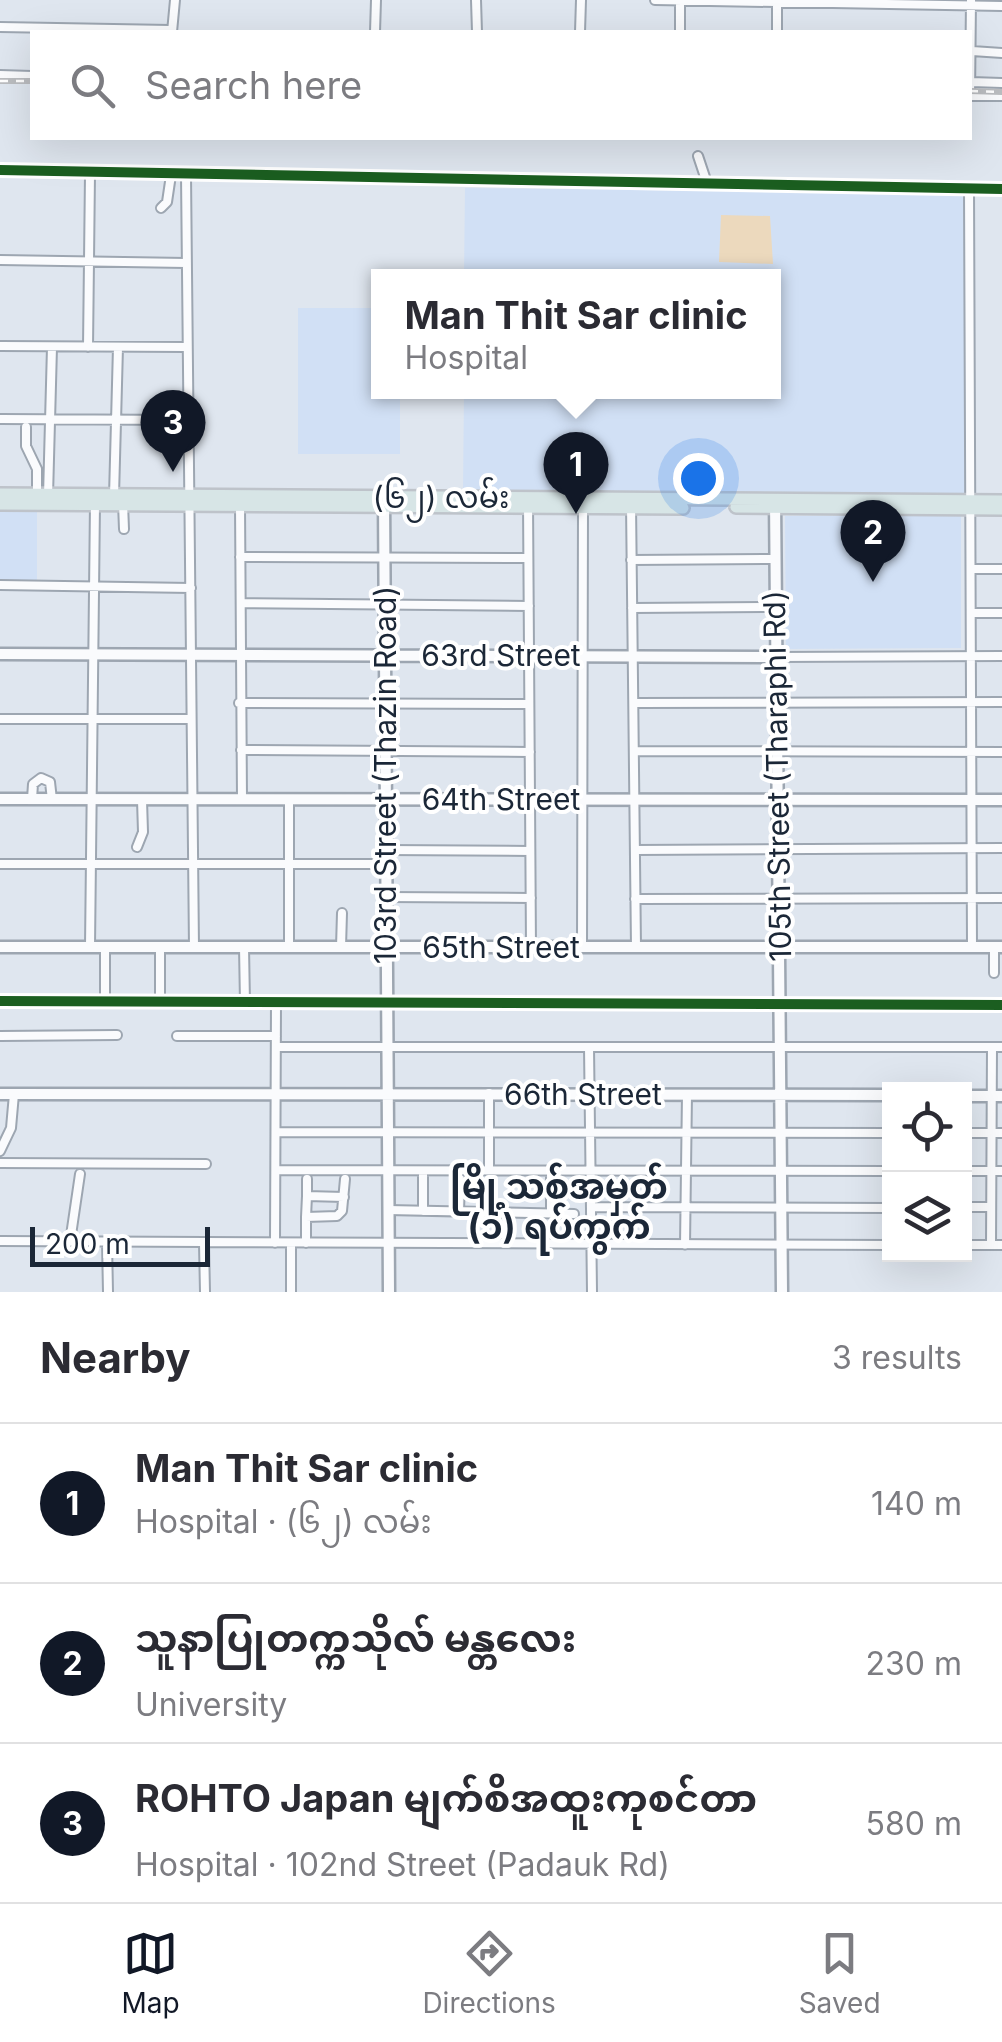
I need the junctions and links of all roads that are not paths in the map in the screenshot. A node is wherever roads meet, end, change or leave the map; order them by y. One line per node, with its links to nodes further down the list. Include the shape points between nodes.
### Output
1 (175, 0): 12 (street)
2 (376, 0): 13 (street)
3 (476, 0): 14 (street)
4 (581, 0): 15 (street)
5 (656, 0): 6 (street)
6 (680, 0): 7 (street); 16 (street)
7 (777, 2): 8 (street); 17 (street)
8 (971, 3): 9 (street); 18 (street)
9 (1002, 6)
10 (0, 28): 11 (street)
11 (100, 30)
12 (171, 30)
13 (375, 30)
14 (477, 30)
15 (580, 30)
16 (680, 30)
17 (777, 30)
18 (972, 30)
19 (972, 51): 20 (street)
20 (1002, 53)
21 (0, 75): 22 (street)
22 (30, 76)
23 (1002, 82): 24 (street)
24 (972, 84)
25 (972, 96): 26 (street)
26 (1002, 96)
27 (698, 156): 32 (street)
28 (0, 170): 29 (street)
29 (90, 174): 30 (street); 37 (street)
30 (172, 175): 31 (street); 35 (street)
31 (186, 175): 32 (street); 38 (street)
32 (707, 183): 33 (street)
33 (969, 188): 34 (street); 62 (street)
34 (1002, 189)
35 (161, 208)
36 (0, 260): 37 (street)
37 (87, 262): 38 (street); 40 (street)
38 (186, 262): 43 (street)
39 (0, 346): 41 (street)
40 (88, 346): 41 (street); 42 (street)
41 (52, 347): 45 (street)
42 (118, 347): 43 (street); 46 (street)
43 (187, 347): 47 (street)
44 (0, 419): 45 (street)
45 (50, 420): 46 (street); 50 (street)
46 (116, 420): 47 (street); 52 (street)
47 (188, 420): 53 (street)
48 (26, 427): 50 (street)
49 (0, 494): 50 (main road, (၆၂) လမ်း)
50 (45, 498): 51 (main road, (၆၂) လမ်း); 61 (main road, (၆၂) လမ်း)
51 (96, 500): 52 (main road, (၆၂) လမ်း); 73 (street)
52 (118, 500): 53 (main road, (၆၂) လမ်း); 64 (street)
53 (190, 500): 54 (main road, (၆၂) လမ်း); 74 (street)
54 (240, 501): 56 (main road, (၆၂) လမ်း); 66 (street)
55 (1002, 501): 62 (main road, (၆၂) လမ်း)
56 (384, 502): 57 (main road, (၆၂) လမ်း); 65 (street, 103rd Street (Thazin Road))
57 (528, 503): 58 (main road, (၆၂) လမ်း); 67 (street)
58 (583, 503): 59 (main road, (၆၂) လမ်း); 87 (street)
59 (631, 503): 60 (main road, (၆၂) လမ်း); 69 (street)
60 (775, 503): 62 (main road, (၆၂) လမ်း); 68 (street, 105th Street (Tharaphi Rd))
61 (0, 504)
62 (972, 505): 63 (main road, (၆၂) လမ်း); 70 (street)
63 (1002, 509)
64 (124, 529)
65 (384, 556): 66 (street); 67 (street); 76 (street, 103rd Street (Thazin Road))
66 (240, 557): 75 (street)
67 (528, 558): 77 (street)
68 (775, 559): 69 (street); 78 (street, 105th Street (Tharaphi Rd))
69 (632, 560): 79 (street)
70 (974, 569): 71 (street); 81 (street)
71 (1002, 569)
72 (0, 585): 73 (street)
73 (94, 587): 74 (street); 83 (street)
74 (191, 588): 85 (street)
75 (240, 602): 76 (street); 84 (street)
76 (385, 606): 77 (street); 86 (street, 103rd Street (Thazin Road))
77 (529, 606): 89 (street)
78 (775, 606): 79 (street); 92 (street, 105th Street (Tharaphi Rd))
79 (632, 608): 88 (street)
80 (1002, 613): 81 (street)
81 (973, 614): 90 (street)
82 (0, 654): 83 (street, 63rd Street)
83 (91, 654): 85 (street, 63rd Street); 100 (street)
84 (240, 654): 85 (street, 63rd Street); 86 (street, 63rd Street); 95 (street)
85 (190, 655): 102 (street)
86 (386, 655): 89 (street, 63rd Street); 97 (street, 103rd Street (Thazin Road))
87 (582, 655): 88 (street, 63rd Street); 89 (street, 63rd Street); 116 (street)
88 (634, 655): 92 (street, 63rd Street); 96 (street)
89 (528, 656): 98 (street)
90 (973, 656): 91 (street, 63rd Street); 92 (street, 63rd Street); 93 (street)
91 (1002, 656)
92 (776, 657): 99 (street, 105th Street (Tharaphi Rd))
93 (972, 702): 94 (street); 99 (street); 108 (street)
94 (1002, 702)
95 (240, 703): 97 (street); 103 (street)
96 (634, 703): 99 (street); 105 (street)
97 (385, 704): 98 (street); 104 (street, 103rd Street (Thazin Road))
98 (529, 704): 107 (street)
99 (777, 704): 106 (street, 105th Street (Tharaphi Rd))
100 (92, 718): 101 (street); 102 (street); 118 (street)
101 (0, 719)
102 (192, 719): 120 (street)
103 (241, 750): 104 (street); 112 (street)
104 (386, 750): 107 (street); 114 (street, 103rd Street (Thazin Road))
105 (635, 751): 106 (street); 121 (street)
106 (778, 751): 108 (street); 124 (street, 105th Street (Tharaphi Rd))
107 (530, 752): 115 (street)
108 (972, 752): 109 (street); 122 (street)
109 (1002, 752)
110 (0, 799): 111 (street, 64th Street)
111 (32, 799): 117 (street, 64th Street); 117 (street, via 41,778 50,782)
112 (242, 799): 113 (street, 64th Street); 120 (street, 64th Street)
113 (288, 799): 114 (street, 64th Street); 134 (street)
114 (385, 799): 115 (street, 64th Street); 128 (street, 103rd Street (Thazin Road))
115 (529, 799): 116 (street, 64th Street); 131 (street)
116 (582, 799): 121 (street, 64th Street); 145 (street)
117 (52, 800): 118 (street, 64th Street)
118 (92, 800): 119 (street, 64th Street); 136 (street)
119 (142, 800): 120 (street, 64th Street); 125 (street)
120 (192, 800): 133 (street)
121 (636, 800): 124 (street, 64th Street); 129 (street)
122 (972, 800): 123 (street, 64th Street); 124 (street, 64th Street); 126 (street)
123 (1002, 800)
124 (778, 802): 130 (street, 105th Street (Tharaphi Rd))
125 (136, 848)
126 (971, 848): 127 (street); 130 (street); 139 (street)
127 (1002, 848)
128 (385, 850): 131 (street); 135 (street, 103rd Street (Thazin Road))
129 (635, 850): 130 (street); 141 (street)
130 (778, 850): 142 (street, 105th Street (Tharaphi Rd))
131 (530, 851): 138 (street)
132 (0, 864): 136 (street)
133 (194, 864): 134 (street); 136 (street); 150 (street)
134 (288, 864): 135 (street); 152 (street)
135 (385, 864): 137 (street, 103rd Street (Thazin Road))
136 (91, 865): 147 (street)
137 (385, 897): 138 (street); 157 (street, 103rd Street (Thazin Road))
138 (531, 898): 144 (street)
139 (972, 898): 140 (street); 142 (street); 155 (street)
140 (1002, 898)
141 (635, 899): 142 (street); 154 (street)
142 (778, 900): 158 (street, 105th Street (Tharaphi Rd))
143 (342, 913): 153 (street)
144 (531, 946): 145 (street, 65th Street); 157 (street, 65th Street)
145 (582, 946): 154 (street, 65th Street)
146 (0, 947): 147 (street, 65th Street)
147 (90, 947): 148 (street, 65th Street)
148 (105, 947): 149 (street, 65th Street); 161 (street)
149 (160, 947): 150 (street, 65th Street); 162 (street)
150 (194, 947): 151 (street, 65th Street)
151 (244, 947): 152 (street, 65th Street); 163 (street)
152 (289, 947): 153 (street, 65th Street)
153 (341, 947): 157 (street, 65th Street)
154 (636, 947): 158 (street, 65th Street)
155 (972, 947): 156 (street, 65th Street); 158 (street, 65th Street)
156 (998, 947): 159 (street)
157 (386, 948): 165 (street, 103rd Street (Thazin Road))
158 (778, 948): 166 (street, 105th Street (Tharaphi Rd))
159 (994, 974)
160 (0, 1002): 161 (street)
161 (106, 1002): 162 (street)
162 (160, 1002): 163 (street)
163 (245, 1003): 164 (street)
164 (276, 1003): 165 (street); 171 (street)
165 (386, 1004): 166 (street); 173 (street, 103rd Street (Thazin Road))
166 (779, 1005): 167 (street); 175 (street, 105th Street (Tharaphi Rd))
167 (1002, 1005)
168 (117, 1035): 169 (street)
169 (0, 1036)
170 (177, 1036): 171 (street)
171 (276, 1036): 172 (street)
172 (276, 1046): 173 (street); 180 (street)
173 (387, 1046): 174 (street); 184 (street, 103rd Street (Thazin Road))
174 (589, 1047): 175 (street); 181 (street)
175 (779, 1047): 176 (street); 183 (street, 105th Street (Tharaphi Rd))
176 (997, 1047): 186 (street)
177 (489, 1093): 181 (street, 66th Street); 184 (street, 66th Street); 193 (street)
178 (0, 1094): 179 (street, 66th Street)
179 (14, 1094): 180 (street, 66th Street); 197 (street, via 12,1128)
180 (276, 1094): 184 (street, 66th Street); 187 (street)
181 (589, 1094): 182 (street, 66th Street); 194 (street)
182 (687, 1094): 183 (street, 66th Street); 195 (street)
183 (780, 1094): 185 (street, 66th Street); 196 (street, 105th Street (Tharaphi Rd))
184 (387, 1095): 192 (street, 103rd Street (Thazin Road))
185 (882, 1095)
186 (997, 1096): 190 (street)
187 (276, 1132): 192 (street); 200 (street)
188 (882, 1133): 196 (street)
189 (972, 1133): 190 (street)
190 (991, 1133): 191 (street); 204 (street)
191 (1002, 1133)
192 (387, 1134): 193 (street); 206 (street, 103rd Street (Thazin Road))
193 (488, 1135): 194 (street); 201 (street)
194 (590, 1135): 195 (street); 203 (street)
195 (686, 1135): 196 (street); 208 (street)
196 (780, 1135): 210 (street, 105th Street (Tharaphi Rd))
197 (0, 1151)
198 (0, 1162): 199 (street)
199 (206, 1164)
200 (277, 1170): 206 (street); 234 (street)
201 (489, 1170): 202 (street); 207 (street)
202 (551, 1170): 203 (street); 228 (street)
203 (590, 1170): 208 (street); 221 (street)
204 (991, 1170): 205 (street); 209 (street); 219 (street)
205 (1002, 1170)
206 (388, 1171): 207 (street); 225 (street, 103rd Street (Thazin Road))
207 (423, 1171): 226 (street)
208 (686, 1171): 210 (street); 222 (street)
209 (972, 1171)
210 (780, 1172): 211 (street); 223 (street, 105th Street (Tharaphi Rd))
211 (882, 1172)
212 (80, 1174): 232 (street)
213 (307, 1179): 216 (street)
214 (344, 1179): 217 (street)
215 (460, 1179): 227 (street)
216 (307, 1196): 217 (street); 230 (street)
217 (344, 1197): 230 (street, via 337,1216)
218 (1002, 1204): 219 (street)
219 (991, 1205): 220 (street); 244 (street)
220 (972, 1206)
221 (591, 1207): 222 (street); 239 (street)
222 (685, 1208): 223 (street); 240 (street)
223 (781, 1208): 224 (street); 241 (street, 105th Street (Tharaphi Rd))
224 (882, 1208)
225 (388, 1210): 226 (street); 238 (street, 103rd Street (Thazin Road))
226 (423, 1211): 227 (street)
227 (459, 1212): 228 (street)
228 (551, 1214): 229 (street)
229 (574, 1214)
230 (306, 1217): 236 (street)
231 (0, 1241): 232 (street)
232 (70, 1242): 233 (street)
233 (107, 1242): 237 (street); 246 (street)
234 (275, 1243): 235 (street); 237 (street)
235 (291, 1243): 236 (street); 248 (street)
236 (306, 1243): 238 (street)
237 (204, 1244): 247 (street)
238 (389, 1244): 239 (street); 249 (street, 103rd Street (Thazin Road))
239 (592, 1245): 240 (street); 250 (street)
240 (684, 1245): 241 (street)
241 (781, 1245): 242 (street); 251 (street, 105th Street (Tharaphi Rd))
242 (882, 1245)
243 (972, 1245): 244 (street)
244 (990, 1245): 245 (street)
245 (1002, 1245)
246 (108, 1292)
247 (205, 1292)
248 (291, 1292)
249 (389, 1292)
250 (592, 1292)
251 (782, 1292)

